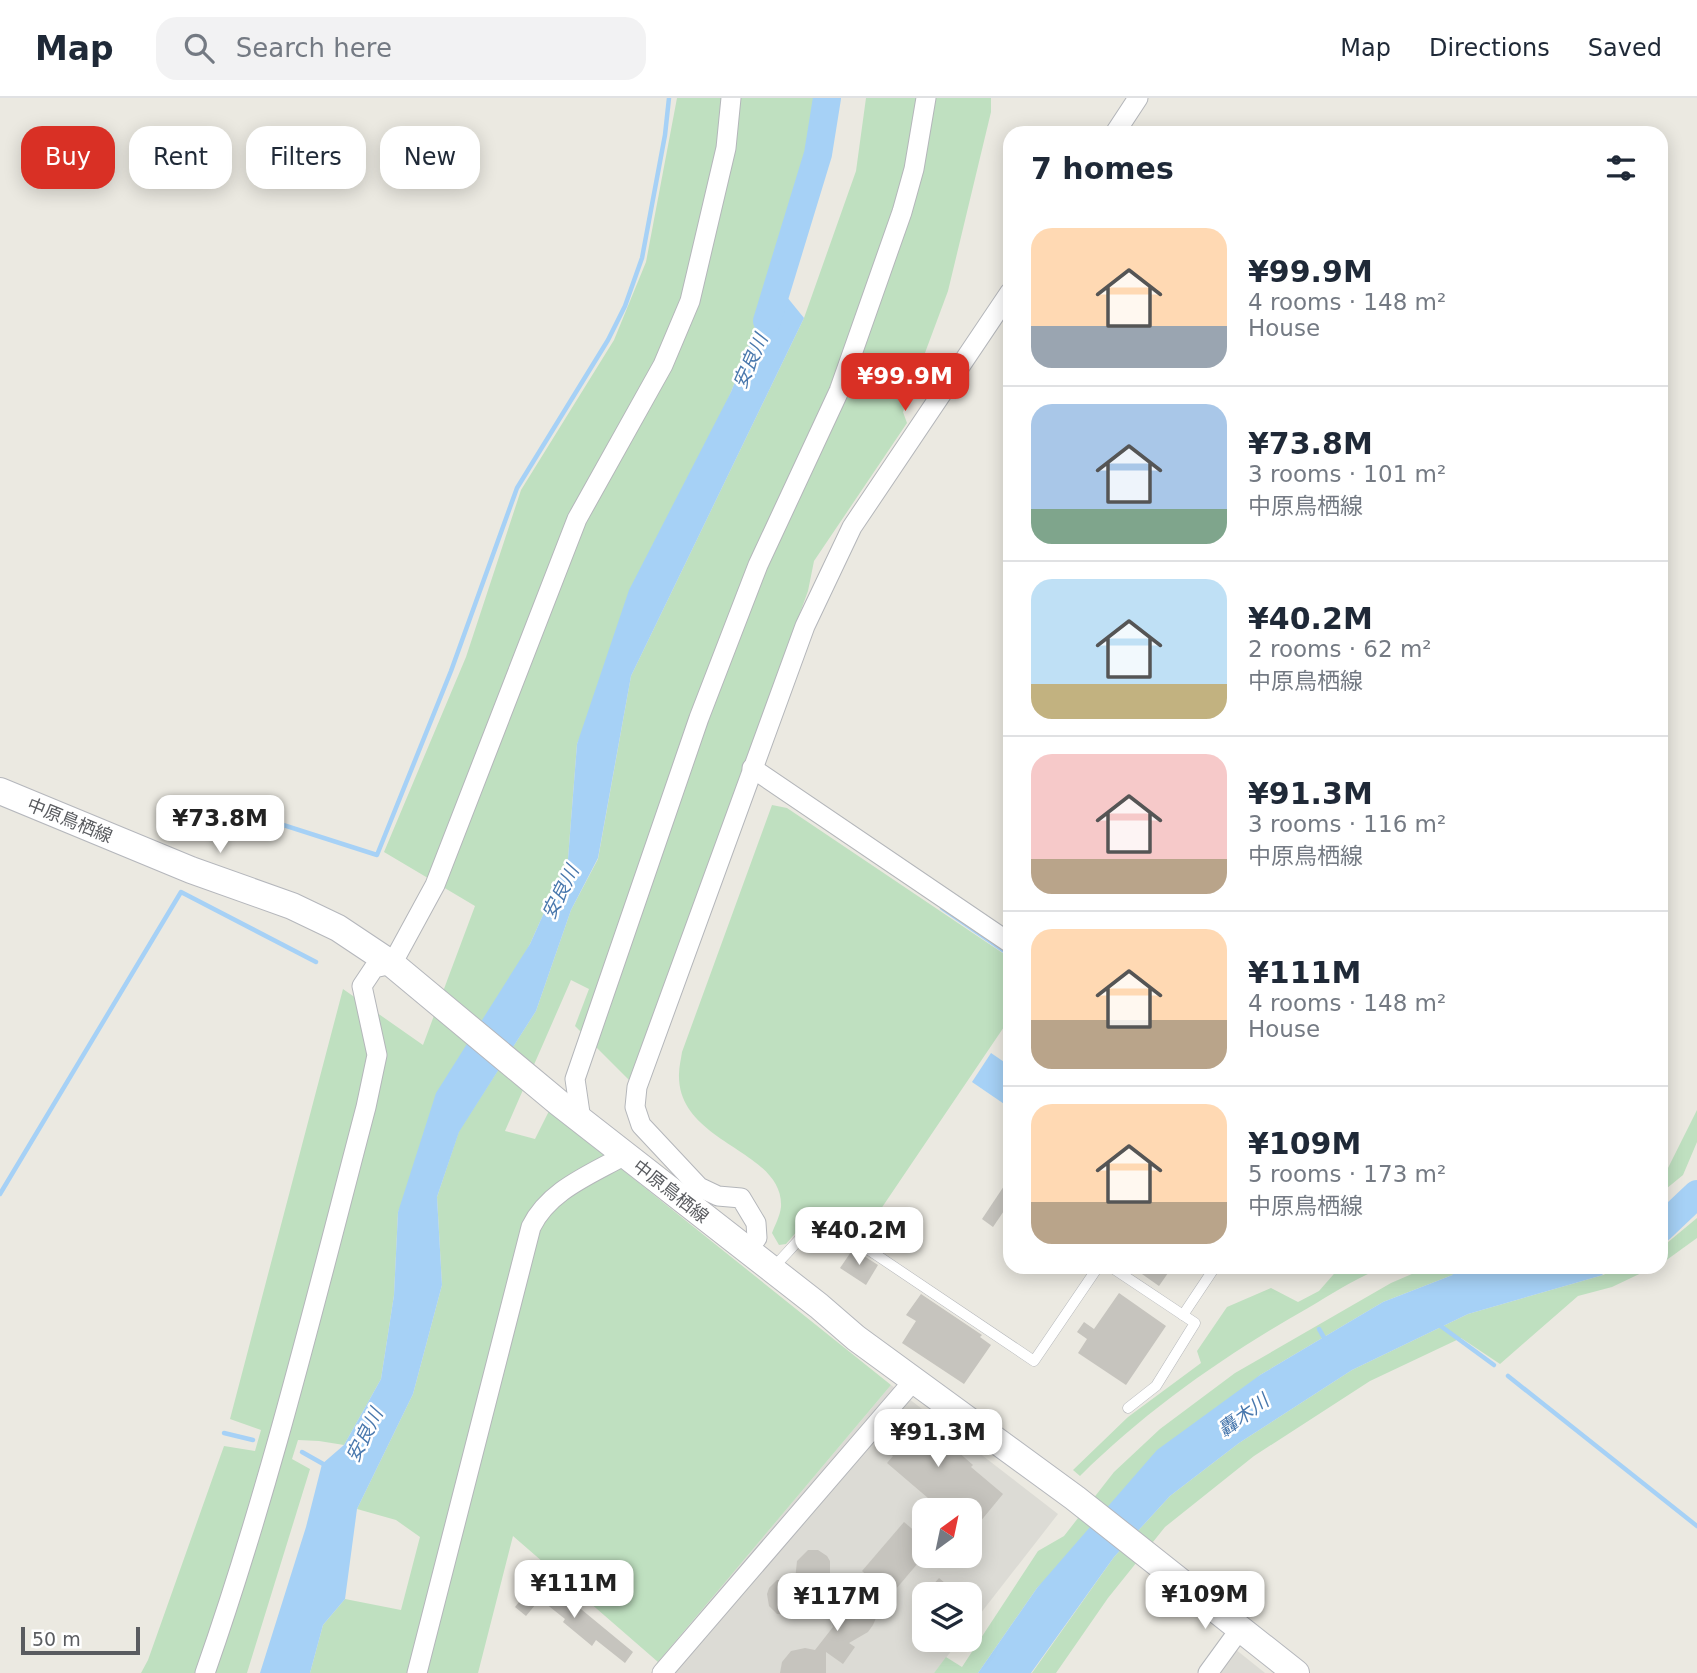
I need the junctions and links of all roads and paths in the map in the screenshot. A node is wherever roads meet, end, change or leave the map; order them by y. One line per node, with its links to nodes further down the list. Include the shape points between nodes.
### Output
1 (731, 98): 9 (street, via 726,148 690,300 663,365 577,519)
2 (926, 98): 10 (street, via 902,212 839,391 758,565 699,718 575,1079)
3 (1139, 98): 4 (street)
4 (1120, 126)
5 (1003, 302): 6 (street, via 852,527 805,626)
6 (752, 768): 8 (street); 12 (street, via 637,1087 635,1107 641,1125 699,1187 718,1196 741,1198 757,1223 757,1238)
7 (0, 791): 9 (main road, 中原鳥栖線, via 191,870 292,906 338,928)
8 (1003, 938)
9 (399, 970): 10 (main road, 中原鳥栖線); 21 (street, via 374,968 362,986 377,1055 366,1107 278,1443)
10 (581, 1121): 11 (main road, 中原鳥栖線)
11 (625, 1155): 12 (main road, 中原鳥栖線); 22 (street, via 559,1192 540,1210 531,1227)
12 (746, 1250): 13 (main road, 中原鳥栖線)
13 (772, 1270): 14 (lane, via 820,1217 1034,1361); 18 (main road, 中原鳥栖線)
14 (1093, 1274)
15 (1122, 1274): 17 (lane)
16 (1210, 1274): 17 (lane)
17 (1183, 1315): 19 (lane, via 1195,1323 1156,1386)
18 (915, 1380): 20 (main road, 中原鳥栖線); 23 (street)
19 (1128, 1408)
20 (1240, 1629): 24 (street); 25 (main road, 中原鳥栖線)
21 (205, 1673)
22 (417, 1673)
23 (662, 1673)
24 (1208, 1673)
25 (1296, 1673)

